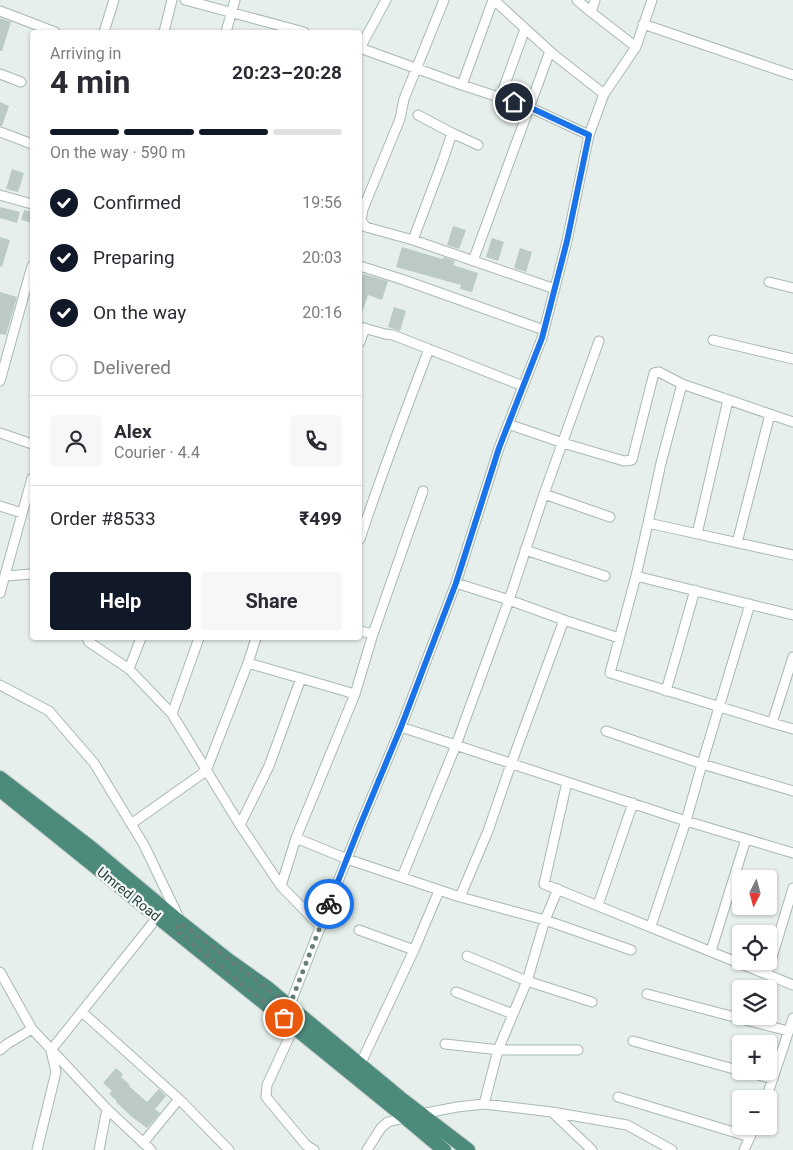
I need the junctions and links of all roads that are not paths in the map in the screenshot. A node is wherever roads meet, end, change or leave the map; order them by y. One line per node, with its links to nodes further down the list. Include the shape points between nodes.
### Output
1 (114, 0): 17 (street)
2 (172, 0): 18 (street)
3 (185, 0): 13 (street)
4 (235, 0): 13 (street)
5 (386, 0): 21 (street)
6 (444, 0): 25 (street)
7 (494, 0): 15 (street); 29 (street)
8 (577, 0): 12 (street)
9 (595, 0): 12 (street)
10 (652, 0): 14 (street)
11 (0, 11): 16 (street)
12 (591, 12): 22 (street)
13 (232, 13): 19 (street); 20 (street)
14 (643, 24): 22 (street); 27 (street)
15 (525, 29): 24 (street); 31 (street)
16 (50, 30)
17 (105, 30)
18 (164, 30)
19 (227, 30)
20 (286, 30)
21 (362, 44)
22 (636, 47): 30 (street)
23 (362, 49): 25 (street)
24 (550, 51): 30 (street); 32 (street)
25 (417, 68): 29 (street); 41 (street)
26 (0, 74): 28 (street)
27 (793, 75)
28 (22, 82)
29 (462, 85): 31 (street)
30 (604, 94): 36 (street)
31 (500, 98): 32 (street)
32 (529, 107): 36 (street); 44 (street)
33 (418, 115): 35 (street)
34 (0, 132): 37 (street)
35 (452, 133): 38 (street); 43 (street)
36 (589, 135): 49 (street)
37 (30, 143)
38 (478, 145)
39 (0, 195): 40 (street)
40 (30, 203)
41 (362, 215)
42 (362, 222): 43 (street, via 366,227)
43 (413, 240): 44 (street)
44 (472, 261): 49 (street)
45 (362, 267): 51 (street)
46 (30, 273): 56 (street)
47 (769, 282): 48 (street)
48 (793, 288)
49 (554, 289): 51 (street)
50 (362, 327): 54 (street)
51 (544, 330): 58 (street)
52 (713, 340): 55 (street)
53 (599, 341): 65 (street)
54 (429, 349): 58 (street); 73 (street)
55 (793, 359)
56 (0, 381)
57 (682, 384): 59 (street); 65 (street, via 659,372 654,373 632,460 624,461); 72 (street)
58 (523, 386): 62 (street)
59 (728, 400): 60 (street); 74 (street)
60 (770, 414): 61 (street); 75 (street)
61 (793, 422)
62 (508, 424): 65 (street); 82 (street)
63 (0, 433): 64 (street)
64 (30, 443)
65 (563, 443): 67 (street)
66 (423, 490): 90 (street)
67 (544, 494): 71 (street); 76 (street)
68 (30, 500): 70 (street)
69 (0, 506): 70 (street)
70 (22, 513): 79 (street)
71 (610, 517)
72 (648, 523): 74 (street); 81 (street)
73 (362, 533)
74 (697, 534): 75 (street)
75 (737, 543): 77 (street)
76 (525, 550): 80 (street); 85 (street)
77 (793, 555)
78 (30, 574): 79 (street)
79 (5, 576): 84 (street)
80 (605, 576)
81 (636, 576): 83 (street); 91 (street)
82 (456, 583): 85 (street); 106 (street)
83 (695, 590): 86 (street); 101 (street)
84 (0, 594)
85 (508, 600): 88 (street); 109 (street)
86 (750, 604): 87 (street); 103 (street)
87 (793, 615)
88 (564, 620): 91 (street); 110 (street)
89 (362, 631): 90 (street)
90 (373, 634): 102 (street)
91 (619, 638): 101 (street, via 610,673)
92 (88, 640): 98 (street)
93 (140, 640): 98 (street)
94 (198, 640): 104 (street)
95 (255, 640): 96 (street)
96 (248, 663): 99 (street); 112 (street)
97 (792, 663): 105 (street)
98 (129, 669): 104 (street)
99 (301, 678): 102 (street); 120 (street, via 269,766)
100 (0, 685): 119 (street, via 49,712 94,762)
101 (666, 691): 103 (street)
102 (355, 694): 121 (street)
103 (719, 706): 105 (street); 111 (street)
104 (172, 714): 112 (street)
105 (772, 723): 107 (street)
106 (401, 727): 109 (street); 124 (street)
107 (793, 729)
108 (606, 731): 111 (street)
109 (456, 746): 110 (street); 125 (street)
110 (511, 764): 114 (street); 130 (street)
111 (702, 764): 116 (street); 118 (street)
112 (206, 771): 119 (street); 120 (street)
113 (0, 778): 132 (highway, via 90,847)
114 (567, 782): 117 (street); 128 (street, via 544,884)
115 (0, 790): 132 (highway, Umred Road)
116 (793, 791)
117 (633, 803): 118 (street); 131 (street)
118 (686, 821): 122 (street); 134 (street)
119 (131, 824): 135 (street, via 144,845)
120 (240, 826): 126 (street)
121 (296, 838): 124 (street); 126 (street)
122 (746, 839): 123 (street); 140 (street)
123 (793, 853)
124 (347, 859): 125 (street); 136 (street)
125 (402, 877): 129 (street)
126 (281, 886): 136 (street)
127 (793, 888): 143 (street)
128 (558, 889): 131 (street); 133 (street)
129 (439, 891): 130 (street); 138 (street)
130 (460, 897): 133 (street)
131 (598, 905): 134 (street)
132 (161, 913): 135 (highway); 150 (street)
133 (545, 920): 139 (street); 144 (street)
134 (651, 926): 140 (street)
135 (178, 927): 149 (highway, via 266,987); 153 (highway, Umred Road)
136 (320, 927): 149 (street)
137 (359, 930): 138 (street)
138 (414, 950): 162 (street)
139 (630, 950)
140 (711, 951): 143 (street)
141 (467, 956): 144 (street)
142 (0, 972): 154 (street)
143 (767, 974): 145 (street)
144 (527, 981): 148 (street); 151 (street)
145 (793, 985)
146 (456, 992): 151 (street)
147 (647, 994): 155 (street)
148 (592, 1002)
149 (289, 1007): 162 (highway)
150 (82, 1012): 159 (street); 166 (street)
151 (513, 1014): 160 (street)
152 (793, 1018): 155 (street)
153 (294, 1027): 171 (highway, Umred Road); 174 (street, via 267,1085 266,1097)
154 (32, 1029): 158 (street); 159 (street)
155 (788, 1032): 163 (street)
156 (632, 1041): 164 (street)
157 (445, 1044): 160 (street)
158 (0, 1050)
159 (51, 1050): 168 (street); 175 (street, via 56,1072)
160 (498, 1050): 161 (street); 167 (street)
161 (578, 1050)
162 (360, 1065): 170 (highway)
163 (777, 1066)
164 (732, 1068)
165 (618, 1097): 172 (street)
166 (179, 1099): 173 (street); 178 (street)
167 (484, 1104): 169 (street); 170 (street)
168 (107, 1109): 173 (street); 176 (street)
169 (552, 1112): 182 (street); 183 (street, via 627,1125)
170 (421, 1114): 171 (street); 181 (highway)
171 (406, 1118): 179 (street, via 381,1128); 180 (highway, Umred Road)
172 (750, 1137): 184 (street)
173 (143, 1143): 177 (street)
174 (307, 1148)
175 (37, 1150)
176 (99, 1150)
177 (151, 1150)
178 (229, 1150)
179 (367, 1150)
180 (444, 1150)
181 (468, 1150)
182 (592, 1150)
183 (672, 1150)
184 (744, 1150)

